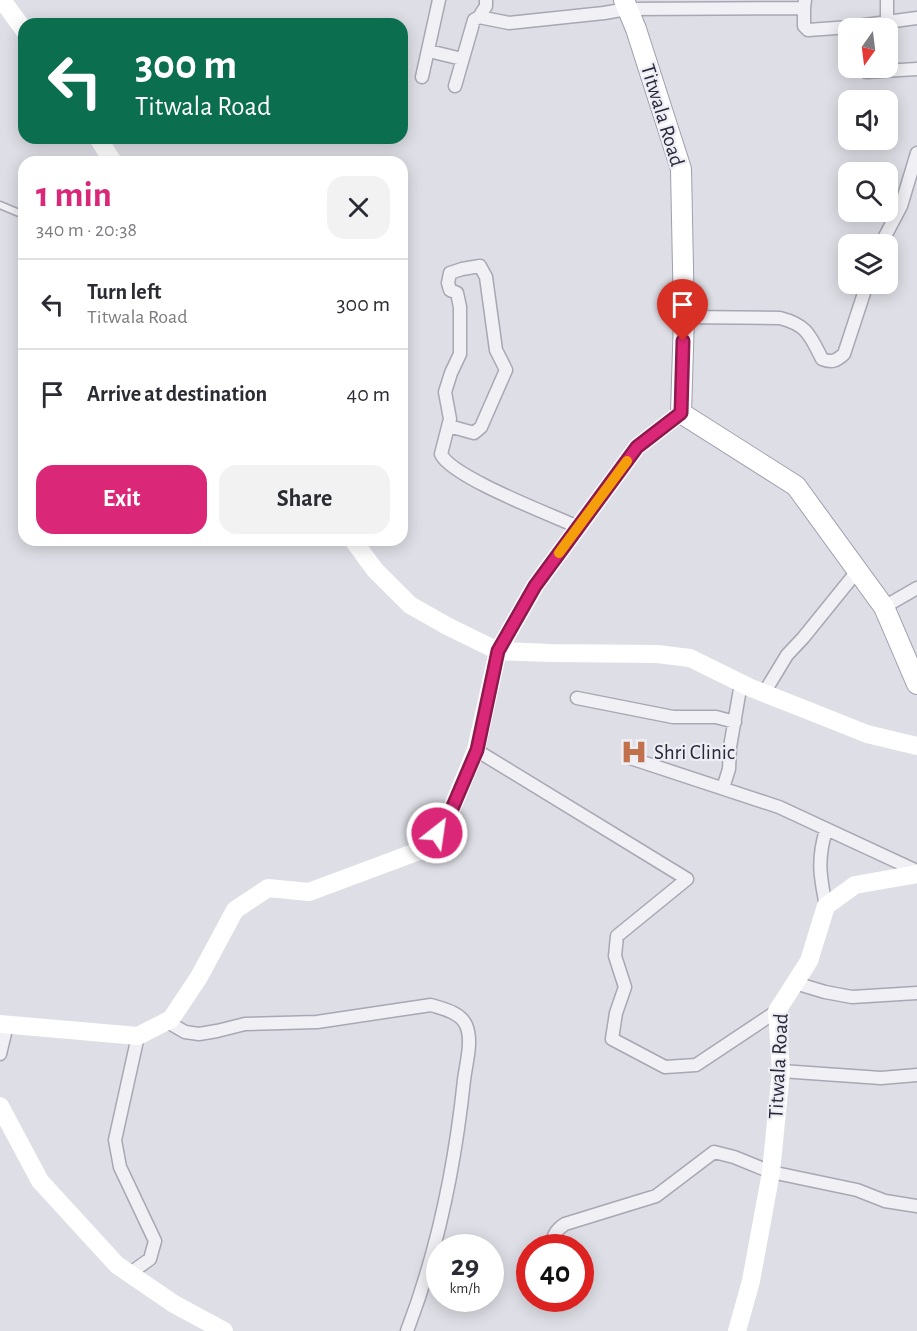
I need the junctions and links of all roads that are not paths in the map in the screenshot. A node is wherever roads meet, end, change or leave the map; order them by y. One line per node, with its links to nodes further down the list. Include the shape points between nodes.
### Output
1 (2, 0): 11 (street)
2 (440, 0): 13 (street)
3 (486, 0): 7 (street)
4 (887, 0): 8 (street)
5 (626, 4): 6 (street); 7 (street, via 604,13 509,23); 24 (main road, Titwala Road, via 681,170)
6 (804, 4): 12 (street, via 804,26 808,30)
7 (479, 17): 14 (street, via 474,20)
8 (887, 18)
9 (917, 18): 10 (street)
10 (898, 21)
11 (18, 22)
12 (838, 28)
13 (429, 51): 14 (street); 17 (street)
14 (462, 59): 18 (street)
15 (917, 69): 16 (street)
16 (898, 70)
17 (423, 77)
18 (455, 86)
19 (917, 153): 22 (street, via 901,206)
20 (0, 205): 21 (lane)
21 (18, 212)
22 (886, 234)
23 (864, 294): 24 (street, via 844,354 829,362 822,359 811,335 790,321)
24 (684, 317): 25 (main road, Titwala Road)
25 (681, 413): 27 (street, via 637,447); 29 (main road, via 796,486)
26 (449, 426): 26 (street, via 445,392 460,354 460,307 457,293 450,290 448,283 450,273 480,266 486,277 496,350 506,370 481,427 474,433); 27 (street, via 441,454 448,464 476,481)
27 (578, 527): 32 (street, via 535,586)
28 (357, 546): 32 (street, via 410,605)
29 (858, 570): 31 (main road); 35 (street, via 787,655)
30 (917, 588): 31 (street)
31 (884, 607): 34 (main road)
32 (498, 651): 33 (street, via 690,658); 39 (street)
33 (741, 683): 35 (street); 37 (street)
34 (917, 684)
35 (764, 693): 38 (street, via 867,734)
36 (577, 698): 37 (street, via 673,717 716,717)
37 (735, 722): 41 (street)
38 (917, 746)
39 (477, 750): 47 (street, via 687,879 617,936 615,956 625,987 612,1039 665,1067 696,1065); 48 (street, via 448,818 427,848 309,892 267,888 235,910 199,976)
40 (630, 758): 41 (street)
41 (723, 788): 42 (street, via 779,807)
42 (826, 830): 43 (street); 44 (street, via 819,872)
43 (917, 872): 44 (street, via 855,885)
44 (826, 906): 45 (street, Titwala Road, via 809,961)
45 (795, 983): 46 (street, via 852,997); 47 (street, Titwala Road)
46 (917, 993)
47 (777, 1011): 52 (street, Titwala Road)
48 (166, 1021): 50 (street); 60 (street, via 185,1032 199,1034 245,1024 317,1022 431,1005 448,1010 465,1024 469,1040 446,1203 424,1286)
49 (3, 1024): 50 (street); 51 (street)
50 (138, 1036): 58 (street, via 115,1140 120,1167 155,1241 150,1259)
51 (0, 1054)
52 (781, 1071): 53 (street, via 881,1078); 55 (street, Titwala Road)
53 (917, 1075)
54 (0, 1106): 59 (street, via 40,1181 117,1265 174,1304)
55 (771, 1172): 56 (street); 57 (street, via 714,1152 656,1196 565,1224); 61 (street, Titwala Road, via 751,1281)
56 (917, 1206)
57 (555, 1234)
58 (136, 1269)
59 (224, 1331)
60 (407, 1331)
61 (737, 1331)

